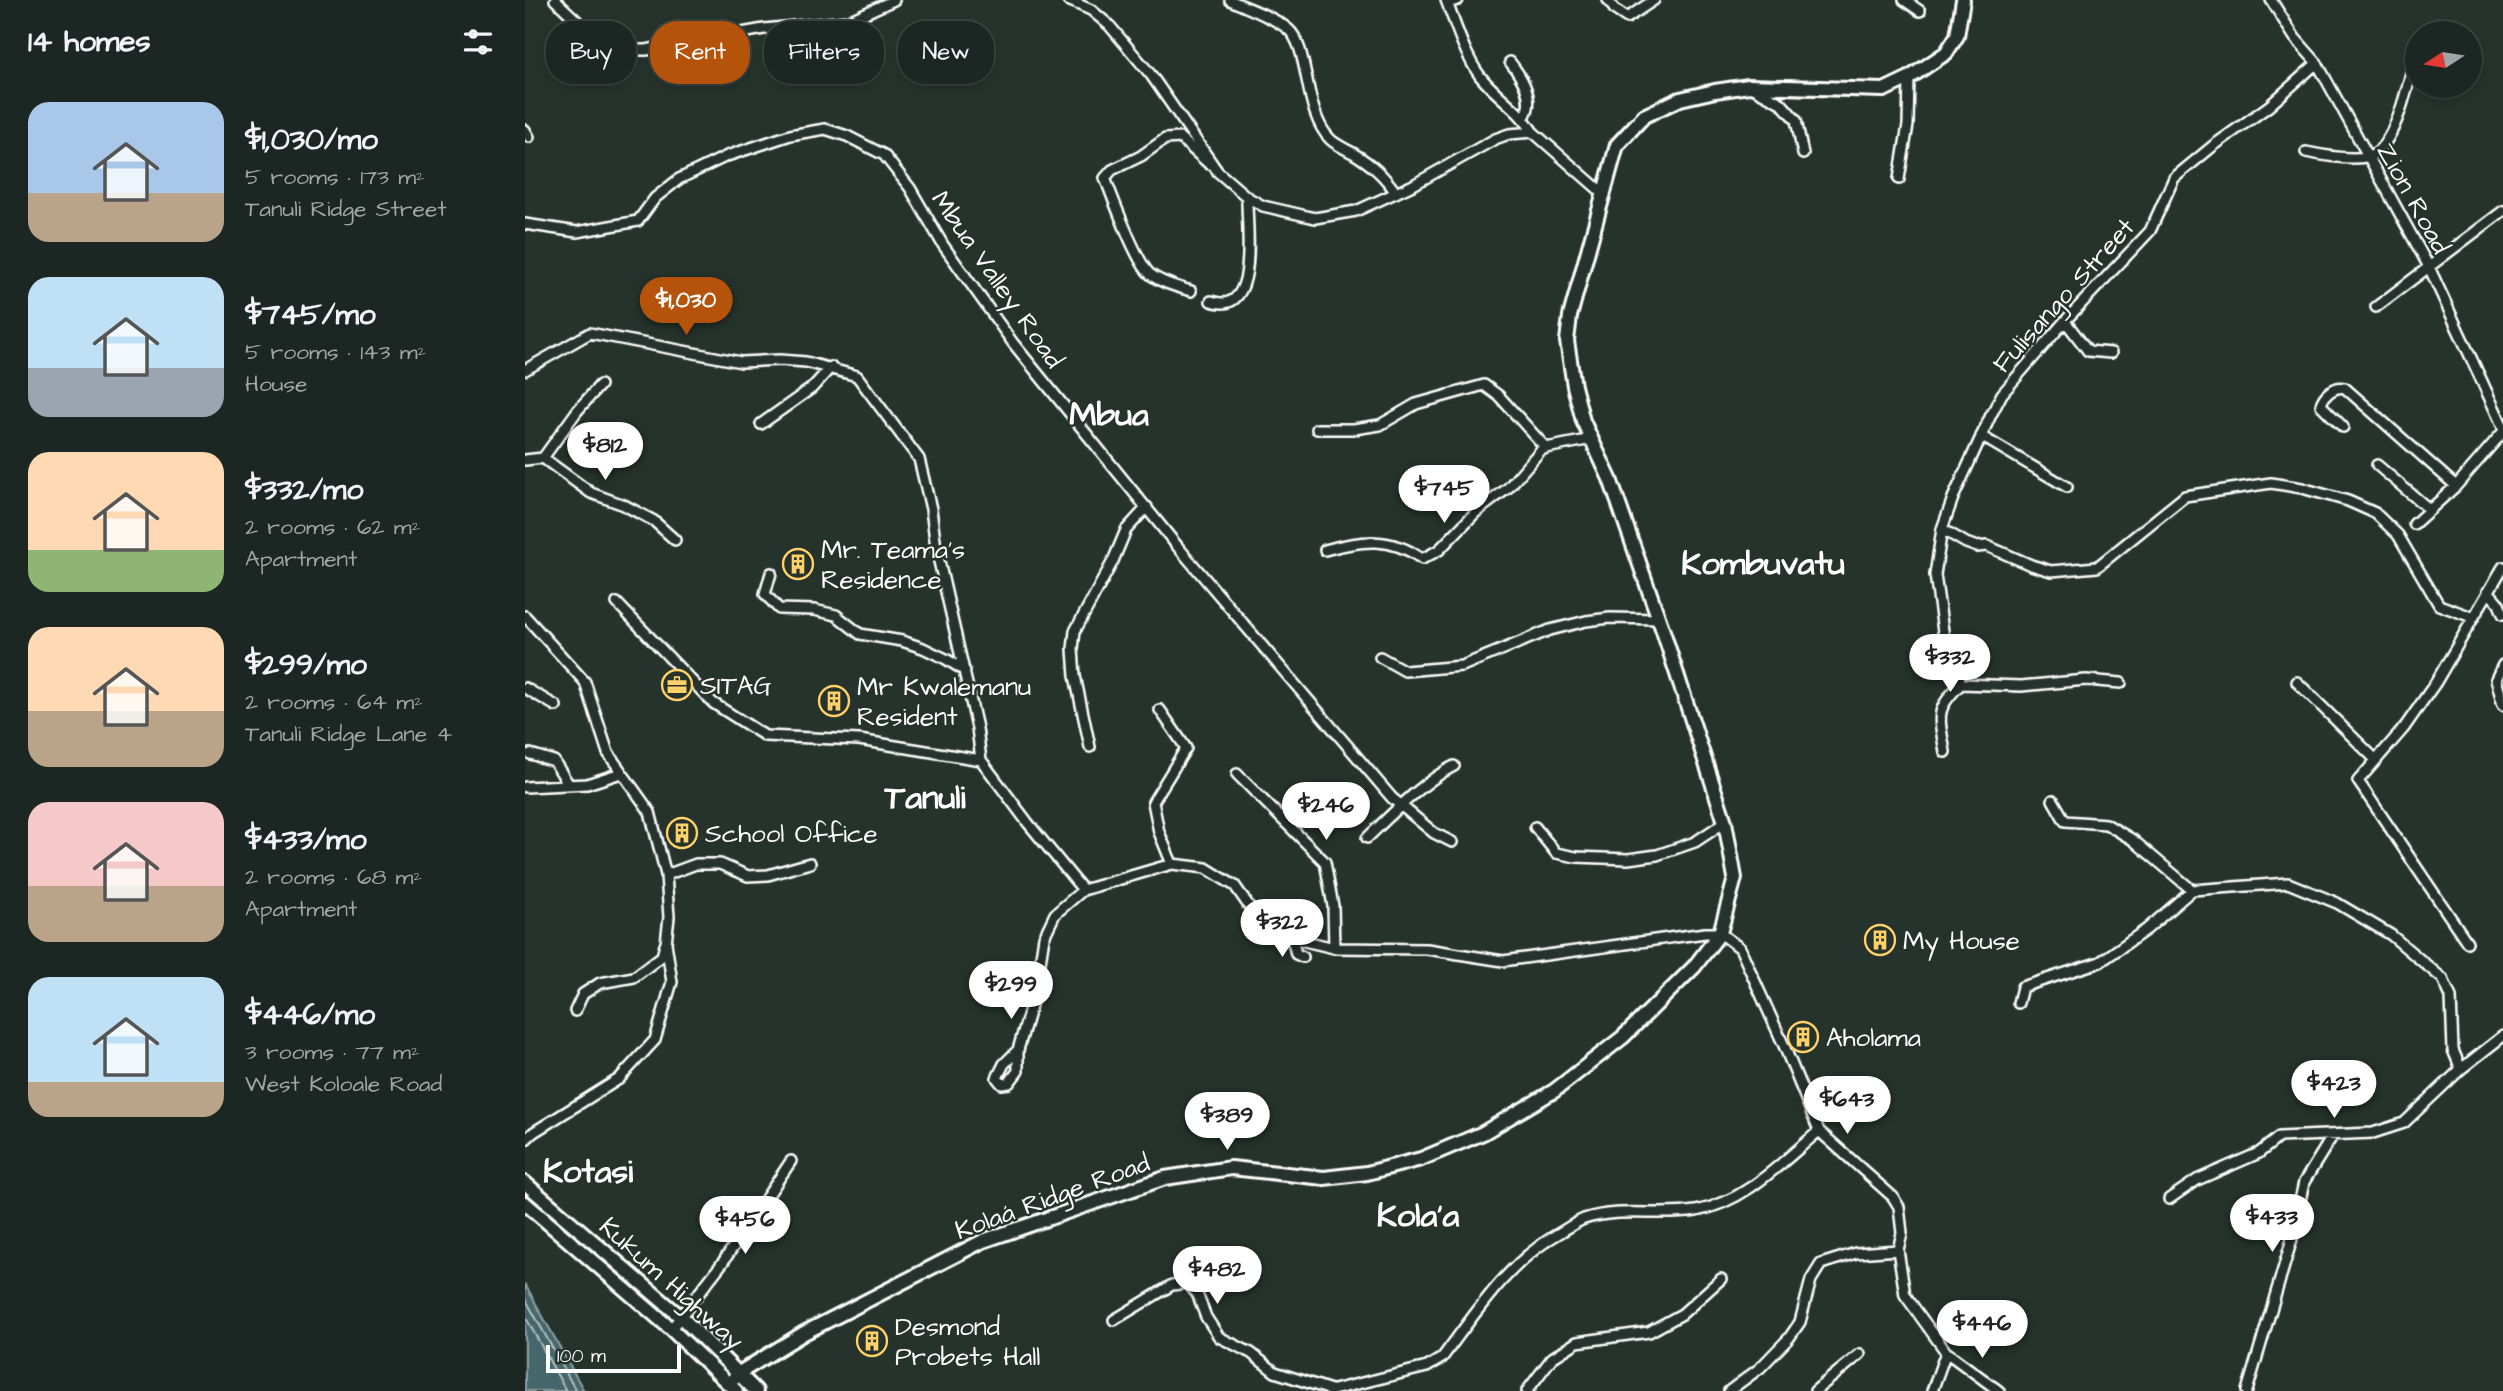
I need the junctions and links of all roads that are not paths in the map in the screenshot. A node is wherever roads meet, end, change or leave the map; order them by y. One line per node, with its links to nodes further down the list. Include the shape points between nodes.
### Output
1 (555, 0): 2 (street, via 608,50 646,50 764,29 848,21)
2 (894, 0)
3 (1068, 0): 23 (street, via 1109,25 1151,75)
4 (1230, 0): 25 (street, via 1288,29 1298,41 1318,122 1330,139 1383,173)
5 (1458, 0): 11 (street)
6 (1608, 0): 7 (street, via 1627,18)
7 (1654, 0)
8 (1904, 0): 12 (street)
9 (1963, 0): 15 (street, via 1957,36 1946,53)
10 (2271, 0): 14 (street, Zion Road)
11 (1447, 1): 18 (street, via 1480,75)
12 (1920, 11)
13 (1510, 62): 18 (street, via 1527,93)
14 (2317, 63): 22 (street, Zion Road); 34 (street, Fulisango Street, via 2174,178 2150,231)
15 (1909, 78): 16 (street, via 1884,90); 24 (street, via 1908,125)
16 (1749, 86): 21 (street, via 1781,103 1796,120); 26 (street, via 1680,99 1644,116 1617,145)
17 (2405, 96): 22 (street, via 2381,149)
18 (1524, 117): 19 (street)
19 (1533, 132): 25 (street, via 1495,139); 26 (street)
20 (2306, 152): 22 (street)
21 (1803, 154)
22 (2367, 157): 30 (street, Zion Road)
23 (1218, 172): 27 (street); 31 (street, via 1180,138 1165,139 1105,178 1149,273)
24 (1899, 179)
25 (1396, 193): 27 (street, via 1356,211 1315,218 1272,209)
26 (1605, 195): 44 (street, via 1567,341 1574,386)
27 (1247, 197): 32 (street, via 1248,271 1243,288 1235,301 1223,305)
28 (2503, 211): 30 (street)
29 (525, 224): 51 (street, Mbua Valley Road, via 577,232 638,220 655,198 679,179 727,156 790,135 825,129 847,136 884,155 1013,343)
30 (2429, 267): 33 (street); 42 (street, Zion Road)
31 (1191, 291)
32 (1211, 301)
33 (2377, 307)
34 (2065, 321): 35 (street, via 2092,354); 43 (street, Fulisango Street, via 2002,394)
35 (2112, 353)
36 (831, 368): 37 (street, via 780,360 741,362 590,333); 39 (street); 67 (street, via 857,376 919,460)
37 (525, 370)
38 (600, 385): 46 (street)
39 (761, 424)
40 (2343, 427): 50 (street, via 2321,405 2321,400 2340,386)
41 (1317, 429): 45 (street, via 1380,425 1416,404 1484,385)
42 (2503, 430): 50 (street)
43 (1981, 436): 49 (street); 54 (street, Fulisango Street)
44 (1592, 439): 45 (street); 64 (street)
45 (1546, 448): 56 (street, via 1439,550 1422,559 1409,549 1385,542 1341,544)
46 (543, 458): 47 (street); 55 (street, via 591,493 654,521)
47 (525, 460)
48 (2377, 465): 52 (street)
49 (2067, 486)
50 (2456, 486): 52 (street)
51 (1147, 507): 75 (street, via 1126,530 1075,631 1075,676); 86 (street, Mbua Valley Road)
52 (2430, 510): 53 (street)
53 (2414, 524)
54 (1942, 529): 63 (street, via 1966,543 1987,545 2051,571 2097,566 2185,496 2271,483 2302,488 2375,513 2398,535 2439,606); 70 (street, Fulisango Street, via 1935,575 1944,638)
55 (675, 540)
56 (1325, 550)
57 (2503, 567): 59 (street)
58 (771, 573): 67 (street, via 765,594 779,609 836,615 860,634 923,648)
59 (2488, 591): 61 (street); 63 (street)
60 (617, 603): 78 (street, via 713,703 765,736 859,740)
61 (2503, 614)
62 (525, 616): 81 (street, via 585,682 605,746)
63 (2472, 617): 79 (street, via 2436,681)
64 (1658, 619): 65 (street, via 1586,621 1550,630 1462,666 1405,671); 87 (street)
65 (1380, 657)
66 (2503, 665): 72 (street, via 2496,679)
67 (965, 671): 78 (street)
68 (2121, 682): 70 (street)
69 (2297, 682): 79 (street)
70 (1961, 684): 76 (street, via 1940,709)
71 (525, 688): 73 (street)
72 (2503, 705)
73 (555, 706)
74 (1160, 710): 92 (street, via 1186,748 1153,802)
75 (1090, 747)
76 (1945, 752)
77 (530, 754): 83 (street, via 554,761)
78 (981, 760): 94 (street)
79 (2376, 760): 98 (street, via 2358,781)
80 (1454, 766): 86 (street)
81 (621, 773): 83 (street); 93 (street, via 650,812)
82 (1237, 774): 100 (street, via 1325,862)
83 (569, 785): 84 (street)
84 (525, 787)
85 (2053, 800): 95 (street, via 2065,821 2106,824 2133,840)
86 (1401, 805): 89 (street); 90 (street, Mbua Valley Road)
87 (1725, 822): 88 (street, via 1695,842 1628,859 1556,853); 96 (street, via 1735,878)
88 (1535, 827)
89 (1367, 838)
90 (1452, 842)
91 (810, 863): 93 (street, via 748,876 720,864 696,863)
92 (1172, 864): 94 (street); 97 (street, via 1206,868 1216,874 1235,886 1267,932)
93 (666, 875): 99 (street)
94 (1083, 890): 105 (street, via 1055,914 1044,937 1036,988)
95 (2192, 890): 102 (street, via 2100,962 2022,988); 106 (street, via 2288,883 2337,903 2391,935 2443,979 2451,997 2453,1050)
96 (1720, 933): 100 (street, via 1503,961 1427,949); 107 (street, via 1739,948 1756,982); 121 (street, Kolaá Ridge Road, via 1694,967 1623,1037 1554,1091 1483,1133 1421,1159 1367,1173 1324,1178 1231,1168 1165,1178 983,1241 804,1333)
97 (1292, 938): 100 (street); 101 (street, via 1296,954)
98 (2467, 942)
99 (666, 943): 103 (street, via 662,956 634,977 600,983 583,993); 109 (street, via 671,982 655,1040 618,1079)
100 (1334, 948)
101 (1303, 957)
102 (2018, 1003)
103 (575, 1011)
104 (2503, 1036): 106 (street)
105 (1018, 1050)
106 (2461, 1069): 108 (street, via 2404,1124 2373,1133)
107 (1819, 1131): 114 (street, via 1899,1206 1902,1233); 124 (street, via 1750,1189 1727,1202 1695,1211 1584,1219 1542,1242 1509,1270 1441,1358 1427,1367)
108 (2333, 1135): 112 (street, via 2280,1137 2259,1153 2196,1180); 130 (street, via 2304,1182)
109 (525, 1140)
110 (791, 1161): 116 (street)
111 (525, 1183): 116 (street, Kukum Highway)
112 (2169, 1199)
113 (525, 1203): 118 (street, Kukum Highway)
114 (1898, 1250): 119 (street, via 1905,1295); 126 (street, via 1856,1253 1821,1264 1811,1280 1800,1322 1789,1338)
115 (1721, 1279): 125 (street, via 1682,1314 1649,1332 1577,1342 1552,1358)
116 (681, 1317): 118 (street); 121 (street, Kukum Highway)
117 (1114, 1320): 124 (street, via 1171,1285 1188,1283 1220,1337 1275,1372)
118 (671, 1329): 122 (street, Kukum Highway)
119 (1946, 1352): 128 (street); 129 (street)
120 (1860, 1354): 127 (street)
121 (739, 1373): 122 (street, Kolaá Ridge Road); 123 (street, Kukum Highway)
122 (732, 1388)
123 (756, 1391)
124 (1330, 1391)
125 (1527, 1391)
126 (1729, 1391)
127 (1815, 1391)
128 (1932, 1391)
129 (1999, 1391)
130 (2247, 1391)

